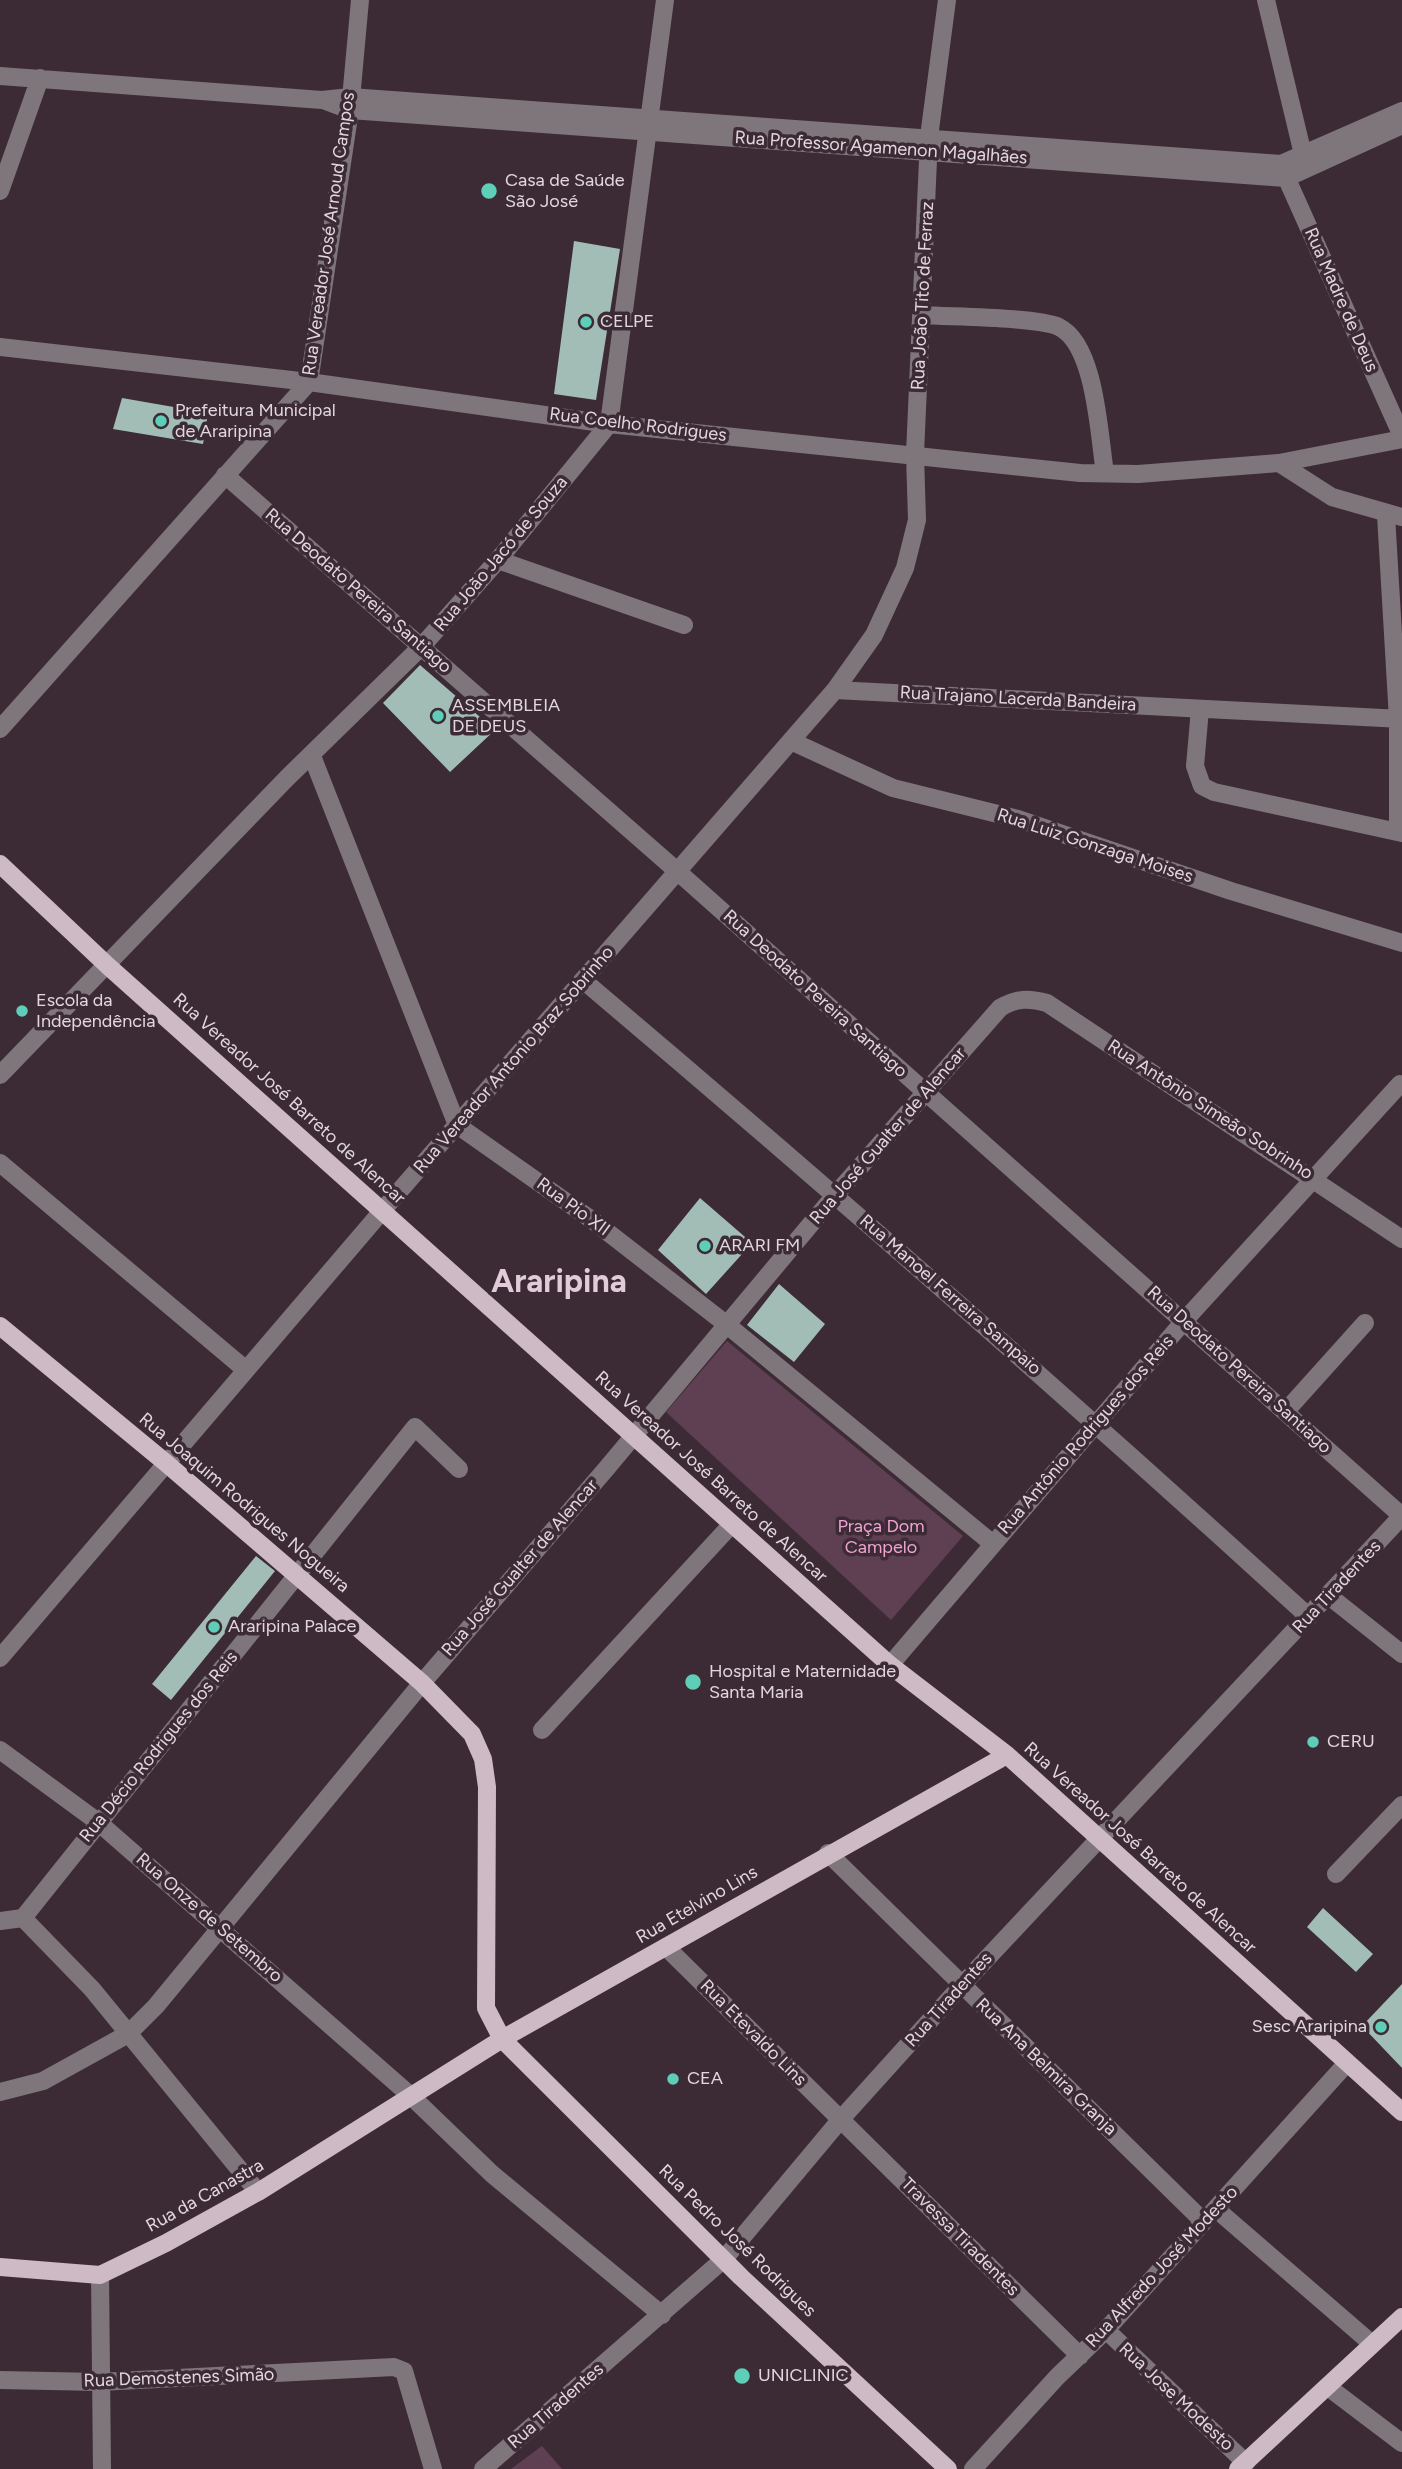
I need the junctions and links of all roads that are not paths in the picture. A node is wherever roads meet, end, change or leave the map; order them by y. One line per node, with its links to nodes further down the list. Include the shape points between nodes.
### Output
1 (359, 0): 7 (street, Rua Vereador José Arnoud Campos)
2 (665, 0): 9 (street)
3 (947, 0): 11 (street, Rua João Tito de Ferraz)
4 (1266, 0): 12 (street)
5 (0, 76): 6 (street)
6 (40, 78): 7 (street, Rua Professor Agamenon Magalhães); 14 (street)
7 (350, 104): 9 (street, Rua Professor Agamenon Magalhães); 17 (street, Rua Vereador José Arnoud Campos)
8 (1402, 111): 12 (street, Rua Professor Agamenon Magalhães)
9 (650, 123): 11 (street, Rua Professor Agamenon Magalhães); 18 (street)
10 (1402, 125): 12 (street, Rua Professor Agamenon Magalhães)
11 (929, 145): 13 (street, Rua Professor Agamenon Magalhães, via 982,143); 15 (street, Rua João Tito de Ferraz)
12 (1304, 163): 13 (street, Rua Professor Agamenon Magalhães)
13 (1283, 171): 19 (street, Rua Madre de Deus)
14 (0, 191)
15 (923, 314): 20 (street, Rua João Tito de Ferraz); 22 (street, via 1031,323 1058,327 1069,335 1087,366)
16 (0, 347): 17 (street, Rua Coelho Rodrigues)
17 (309, 382): 18 (street, Rua Coelho Rodrigues); 23 (street, Rua Vereador José Arnoud Campos)
18 (609, 424): 20 (street, Rua Coelho Rodrigues); 25 (street, Rua João Jacó de Souza)
19 (1402, 438): 21 (street, Rua Coelho Rodrigues)
20 (915, 454): 22 (street, Rua Coelho Rodrigues); 28 (street, Rua Vereador Antonio Braz Sobrinho, via 917,520 905,568 874,635)
21 (1279, 463): 22 (street, Rua Coelho Rodrigues); 24 (street, via 1332,497)
22 (1105, 473)
23 (225, 475): 27 (street, Rua Deodato Pereira Santiago); 31 (street, Rua Vereador José Arnoud Campos)
24 (1394, 516): 30 (street)
25 (498, 560): 26 (street); 27 (street, Rua João Jacó de Souza)
26 (684, 625)
27 (422, 646): 33 (street, Rua João Jacó de Souza); 36 (street, Rua Deodato Pereira Santiago)
28 (835, 690): 29 (street, Rua Trajano Lacerda Bandeira); 32 (street, Rua Vereador Antonio Braz Sobrinho)
29 (1200, 709): 30 (street, Rua Trajano Lacerda Bandeira); 34 (street, via 1195,766 1202,786)
30 (1400, 719): 34 (street)
31 (0, 729)
32 (791, 741): 36 (street, Rua Vereador Antonio Braz Sobrinho); 37 (street, Rua Luiz Gonzaga Moises, via 893,788 1018,819)
33 (312, 756): 38 (street, Rua João Jacó de Souza); 44 (street)
34 (1400, 833)
35 (0, 864): 38 (main road, Rua Vereador José Barreto de Alencar)
36 (677, 871): 39 (street, Rua Vereador Antonio Braz Sobrinho); 43 (street, Rua Deodato Pereira Santiago)
37 (1402, 943)
38 (107, 965): 41 (street, Rua João Jacó de Souza); 48 (main road, Rua Vereador José Barreto de Alencar)
39 (584, 981): 44 (street, Rua Vereador Antonio Braz Sobrinho); 47 (street, Rua Manoel Ferreira Sampaio)
40 (1011, 1001): 43 (street, Rua José Gualter de Alencar); 46 (street, Rua Antônio Simeão Sobrinho, via 1047,1003)
41 (0, 1074)
42 (1399, 1084): 46 (street, Rua Antônio Rodrigues dos Reis)
43 (925, 1092): 47 (street, Rua José Gualter de Alencar); 50 (street, Rua Deodato Pereira Santiago)
44 (457, 1125): 48 (street, Rua Vereador Antonio Braz Sobrinho); 52 (street, Rua Pio XII, via 592,1220)
45 (0, 1163): 54 (street)
46 (1314, 1179): 49 (street, Rua Antônio Simeão Sobrinho); 50 (street, Rua Antônio Rodrigues dos Reis)
47 (836, 1194): 52 (street, Rua José Gualter de Alencar); 56 (street, Rua Manoel Ferreira Sampaio)
48 (382, 1211): 54 (street, Rua Vereador Antonio Braz Sobrinho); 57 (main road, Rua Vereador José Barreto de Alencar)
49 (1402, 1239)
50 (1184, 1321): 55 (street, Rua Deodato Pereira Santiago); 56 (street, Rua Antônio Rodrigues dos Reis)
51 (1365, 1323): 55 (street)
52 (726, 1324): 57 (street, Rua José Gualter de Alencar); 62 (street, Rua Pio XII)
53 (0, 1326): 58 (main road, Rua Joaquim Rodrigues Nogueira)
54 (246, 1370): 58 (street, Rua Vereador Antonio Braz Sobrinho)
55 (1285, 1412): 60 (street, Rua Deodato Pereira Santiago)
56 (1096, 1423): 62 (street, Rua Antônio Rodrigues dos Reis); 65 (street, Rua Manoel Ferreira Sampaio)
57 (633, 1436): 61 (main road, Rua Vereador José Barreto de Alencar); 69 (street, Rua José Gualter de Alencar)
58 (166, 1463): 63 (main road, Rua Joaquim Rodrigues Nogueira); 67 (street, Rua Vereador Antonio Braz Sobrinho)
59 (459, 1469): 63 (street, Rua Décio Rodrigues dos Reis, via 415,1427)
60 (1402, 1516): 64 (street, Rua Tiradentes)
61 (732, 1524): 68 (main road, Rua Vereador José Barreto de Alencar); 70 (street)
62 (993, 1544): 68 (street, Rua Antônio Rodrigues dos Reis)
63 (296, 1575): 69 (main road, Rua Joaquim Rodrigues Nogueira); 74 (street, Rua Décio Rodrigues dos Reis)
64 (1329, 1596): 65 (street, Rua Tiradentes); 66 (street)
65 (1309, 1618): 75 (street, Rua Tiradentes)
66 (1402, 1654)
67 (0, 1658)
68 (890, 1665): 72 (main road, Rua Vereador José Barreto de Alencar)
69 (422, 1683): 80 (street, Rua José Gualter de Alencar); 84 (main road, Rua Joaquim Rodrigues Nogueira, via 472,1734 484,1759 486,2008)
70 (542, 1730)
71 (0, 1750): 74 (street, Rua Onze de Setembro)
72 (1006, 1755): 75 (main road, Rua Vereador José Barreto de Alencar); 76 (main road, Rua Etelvino Lins)
73 (1402, 1805): 77 (street)
74 (98, 1822): 78 (street, Rua Décio Rodrigues dos Reis); 80 (street, Rua Onze de Setembro)
75 (1098, 1839): 82 (street, Rua Tiradentes); 85 (main road, Rua Vereador José Barreto de Alencar)
76 (828, 1853): 81 (main road, Rua Etelvino Lins); 82 (street, Rua Ana Belmira Granja)
77 (1336, 1874)
78 (23, 1918): 79 (street); 83 (street, via 92,1989)
79 (0, 1921)
80 (219, 1926): 83 (street, Rua José Gualter de Alencar, via 182,1976); 87 (street, Rua Onze de Setembro)
81 (666, 1947): 84 (main road, Rua Etelvino Lins); 89 (street, Rua Etevaldo Lins)
82 (962, 1985): 89 (street, Rua Tiradentes); 91 (street, Rua Ana Belmira Granja)
83 (128, 2034): 86 (street, Rua José Gualter de Alencar, via 43,2081); 90 (street)
84 (502, 2039): 87 (main road, Rua Etelvino Lins); 92 (main road, Rua Pedro José Rodrigues)
85 (1347, 2063): 88 (main road, Rua Vereador José Barreto de Alencar); 91 (street, Rua Alfredo José Modesto)
86 (0, 2092)
87 (411, 2096): 90 (main road, Rua da Canastra); 95 (street, Rua Onze de Setembro, via 492,2174)
88 (1402, 2112)
89 (841, 2119): 92 (street, Rua Tiradentes); 99 (street, Travessa Tiradentes)
90 (258, 2192): 94 (main road, Rua da Canastra)
91 (1210, 2215): 97 (street, Rua Alfredo José Modesto); 98 (street, Rua Ana Belmira Granja)
92 (724, 2259): 95 (street, Rua Tiradentes); 108 (main road, Rua Pedro José Rodrigues)
93 (0, 2267): 94 (main road)
94 (100, 2275): 101 (street)
95 (662, 2315): 107 (street, Rua Tiradentes)
96 (1402, 2317): 98 (main road)
97 (1106, 2330): 99 (street, Rua Alfredo José Modesto); 104 (street, Rua Jose Modesto)
98 (1371, 2343): 102 (main road)
99 (1080, 2356): 109 (street, Rua Alfredo José Modesto)
100 (0, 2380): 101 (street, Rua Demostenes Simão)
101 (99, 2382): 105 (street); 106 (street, Rua Demostenes Simão, via 383,2365 404,2371)
102 (1328, 2387): 103 (street); 104 (main road)
103 (1402, 2443)
104 (1242, 2466)
105 (102, 2469)
106 (433, 2469)
107 (483, 2469)
108 (947, 2469)
109 (973, 2469)

